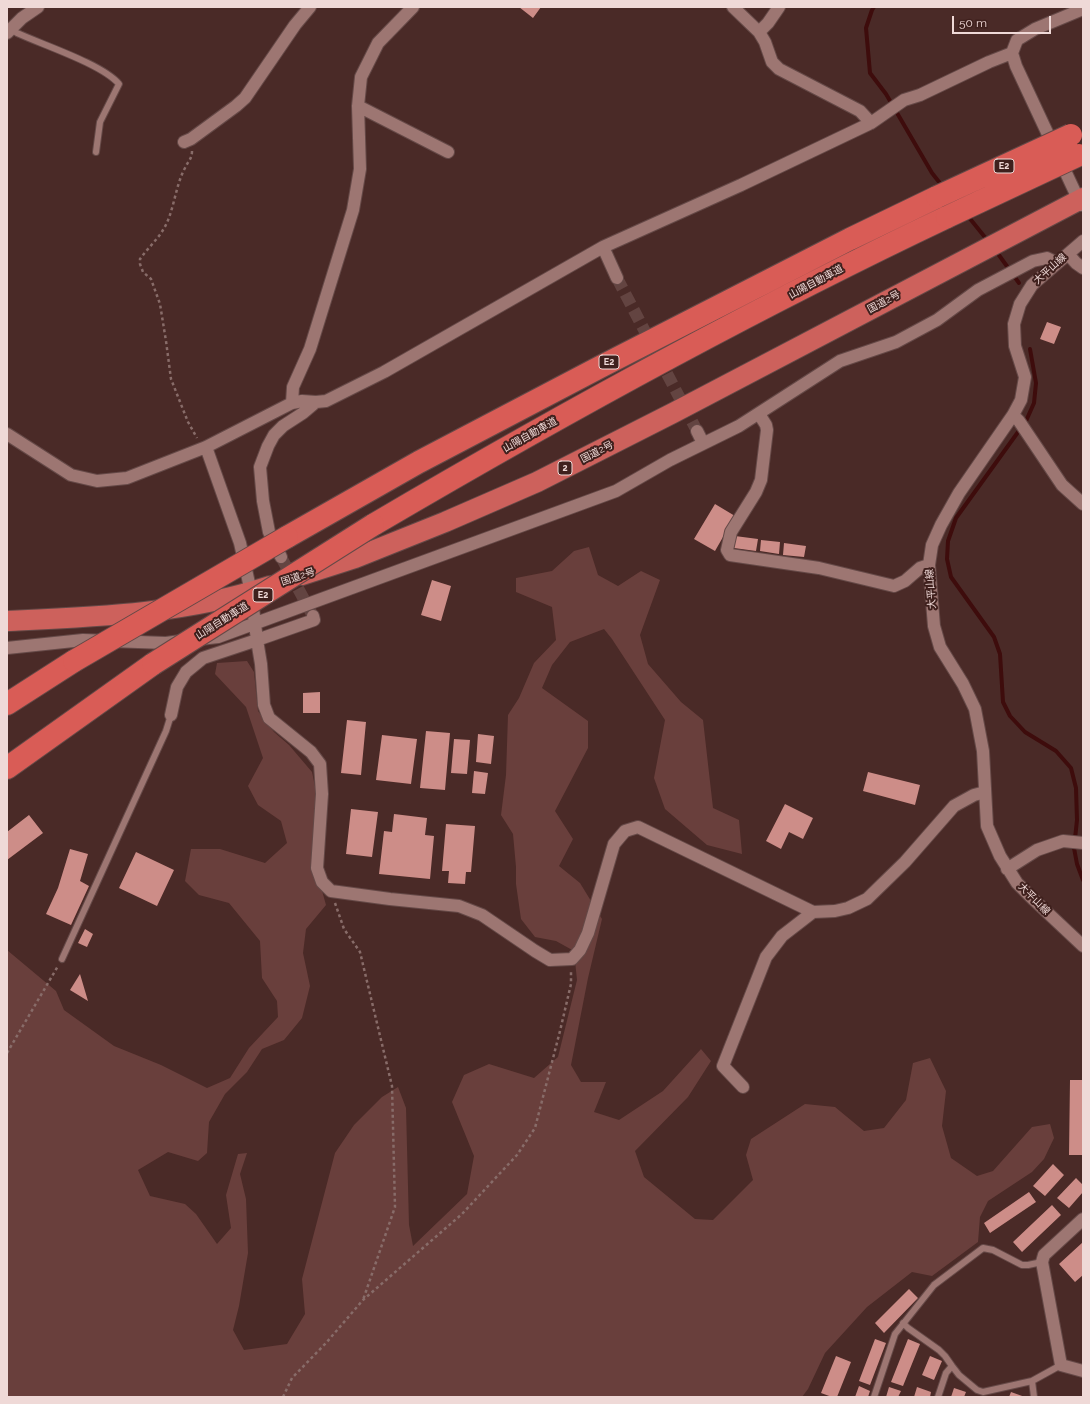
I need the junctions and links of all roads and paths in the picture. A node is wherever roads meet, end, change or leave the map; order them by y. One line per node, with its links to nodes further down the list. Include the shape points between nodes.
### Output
1 (38, 7): 7 (street)
2 (310, 7): 13 (street, via 245,98)
3 (413, 7): 10 (street, via 378,43 361,77)
4 (733, 7): 8 (street)
5 (779, 7): 8 (street)
6 (1083, 9): 9 (street, via 1035,29 1018,40)
7 (9, 31): 14 (lane, via 85,62 114,78 119,84 100,122)
8 (760, 32): 11 (street, via 772,62 780,69 860,111)
9 (1012, 53): 11 (street, via 904,100); 17 (street)
10 (358, 106): 15 (street); 25 (street, via 360,169 353,210 310,348 294,387)
11 (871, 123): 19 (street)
12 (1077, 132): 33 (highway, E2, bridge, via 850,238 595,369 419,462)
13 (188, 141): 31 (path, via 192,147 192,158 185,167 178,185 168,220 164,230 140,259 140,264 143,272 151,279 160,304 171,379 188,422)
14 (96, 152)
15 (448, 152)
16 (1081, 154): 43 (highway, 山陽自動車道 / E2, bridge, via 867,255 622,383 440,486 373,525 153,664)
17 (1082, 202): 35 (highway, 国道2号 / 2, via 537,482 355,558)
18 (1083, 241): 20 (street, 大平山線)
19 (603, 247): 23 (street); 24 (street, via 384,372 326,401)
20 (1068, 254): 21 (street, 大平山線); 22 (street)
21 (1057, 263): 26 (street, via 1047,258 1034,261 978,290 937,320 896,342 840,361); 27 (street, 大平山線, via 1032,285 1020,304 1014,324 1015,346 1025,377)
22 (1083, 268)
23 (617, 278)
24 (316, 402): 25 (street); 33 (street, via 274,435 260,467 269,532)
25 (292, 403): 31 (street)
26 (759, 414): 30 (street); 34 (street, via 767,430 761,480 731,532 727,550 730,555 819,568 894,586 905,581 920,568)
27 (1016, 418): 32 (street, via 1062,485); 34 (street, 大平山線, via 959,493 932,545)
28 (697, 431): 30 (street)
29 (7, 434): 31 (street, via 71,475 97,481 127,478)
30 (703, 443): 38 (street, via 616,491)
31 (205, 448): 35 (street, via 240,543)
32 (1081, 498)
33 (284, 547): 41 (highway, E2, bridge, via 74,661)
34 (929, 566): 44 (street, 大平山線, via 934,626 940,647 975,709 983,751)
35 (251, 592): 37 (highway, 国道2号 / 2, via 179,608 130,614); 38 (street)
36 (312, 616): 39 (street, via 314,620)
37 (7, 621)
38 (255, 624): 39 (street); 40 (street, via 218,637 166,643 83,640)
39 (257, 640): 42 (street, via 203,658 186,672 177,686); 47 (street, via 264,705 269,718 311,752 320,764 322,794 317,868 322,882)
40 (7, 648)
41 (7, 704)
42 (171, 714): 50 (lane, via 166,731)
43 (7, 768)
44 (985, 792): 46 (street, 大平山線, via 987,826); 48 (street, via 954,806 905,862 867,899 848,908)
45 (1078, 842): 46 (street, via 1063,841 1037,850)
46 (1007, 869): 49 (street, 大平山線, via 1017,883)
47 (331, 891): 51 (street, via 458,906 482,914 550,960); 56 (path, via 344,929 360,952 392,1086 395,1207)
48 (813, 912): 51 (street, via 638,828 625,831 614,844 588,933 580,950); 53 (street, via 782,936 766,957 741,1019 723,1066)
49 (1083, 946)
50 (62, 959): 52 (path)
51 (572, 959): 56 (path, via 570,984 535,1128 517,1155 462,1214)
52 (7, 1053)
53 (743, 1087)
54 (1083, 1219): 55 (street, via 1044,1255)
55 (1042, 1262): 57 (lane, via 1022,1265 993,1250 983,1248 934,1285); 58 (street)
56 (363, 1300): 62 (path, via 292,1378)
57 (903, 1323): 59 (lane, via 945,1356); 63 (lane, via 895,1334)
58 (1061, 1365): 60 (street); 61 (lane)
59 (952, 1366): 61 (lane, via 959,1375 983,1392); 64 (lane, via 946,1373)
60 (1083, 1371)
61 (1032, 1381): 65 (lane)
62 (283, 1397)
63 (874, 1397)
64 (938, 1397)
65 (1034, 1397)

